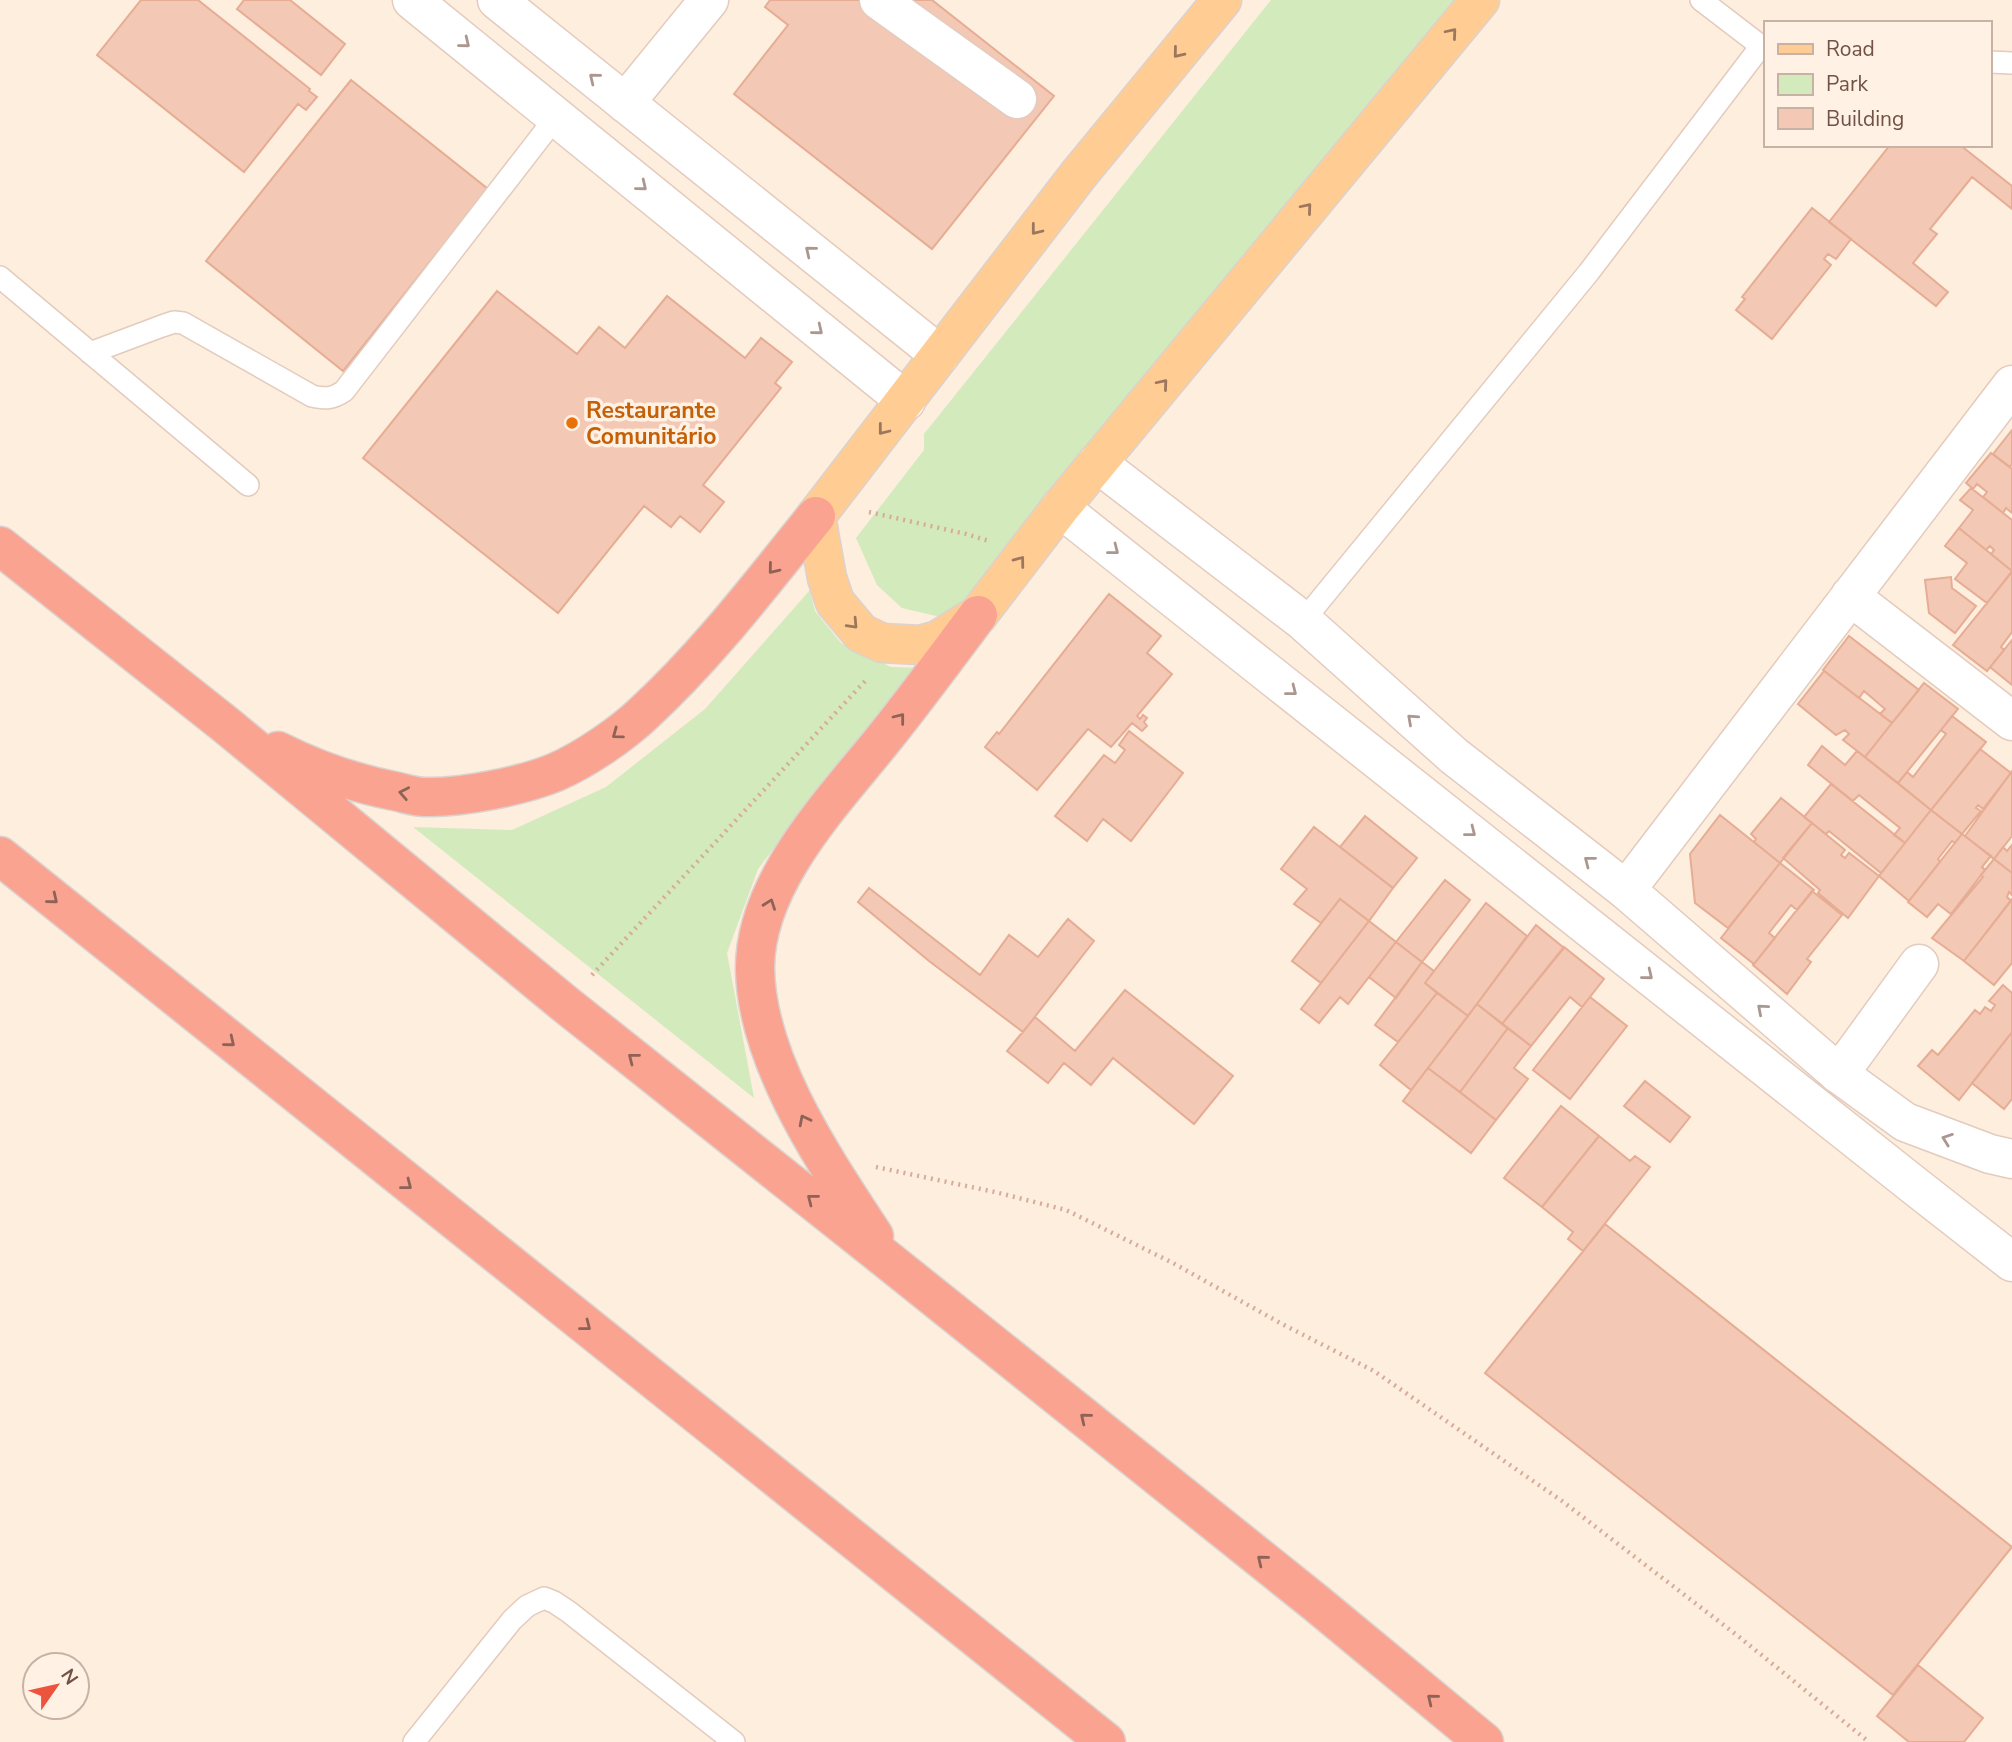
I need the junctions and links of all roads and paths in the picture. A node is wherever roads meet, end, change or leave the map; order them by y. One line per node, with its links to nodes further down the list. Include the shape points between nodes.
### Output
1 (496, 0): 12 (street, one-way to 1)
2 (709, 0): 12 (street)
3 (879, 0): 11 (street)
4 (1222, 0): 16 (main road, one-way to 16, via 1079,174)
5 (1480, 0): 19 (main road, one-way to 5)
6 (1701, 0): 8 (lane)
7 (416, 1): 13 (street, one-way to 13)
8 (1763, 47): 29 (lane, via 1589,272)
9 (1991, 62): 10 (lane)
10 (2012, 63)
11 (1017, 99)
12 (625, 103): 16 (street, one-way to 12)
13 (556, 117): 15 (lane, via 335,397 312,396 183,323 174,322); 18 (street, one-way to 18)
14 (0, 278): 15 (lane)
15 (90, 353): 20 (lane)
16 (940, 355): 18 (main road)
17 (2012, 385): 27 (street)
18 (906, 401): 21 (main road, one-way to 21)
19 (1097, 463): 22 (main road); 29 (street)
20 (248, 485)
21 (826, 503): 23 (path); 30 (main road, one-way to 30, via 827,578 835,602 861,633); 32 (highway, one-way to 32, via 729,624 642,715 556,772 512,785 425,797 364,785 312,768)
22 (1060, 508): 26 (main road, one-way to 22); 41 (street, one-way to 41)
23 (987, 540): 25 (path); 26 (path)
24 (0, 546): 32 (highway)
25 (978, 550)
26 (1016, 565): 28 (main road)
27 (1850, 596): 31 (street); 34 (street)
28 (978, 615): 30 (main road, via 938,640); 38 (highway, one-way to 28, via 782,1079 762,1019 755,968 761,928 778,882 807,836)
29 (1303, 621): 34 (street, one-way to 29, via 1454,756)
30 (898, 645): 36 (path)
31 (2012, 720)
32 (226, 725): 36 (highway)
33 (0, 856): 44 (highway, one-way to 44)
34 (1626, 890): 37 (street, one-way to 34)
35 (1919, 964): 37 (street)
36 (565, 1004): 40 (highway, one-way to 36)
37 (1839, 1074): 39 (street, one-way to 37, via 1905,1122)
38 (821, 1155): 40 (highway); 46 (path, via 1066,1210 1374,1371 1562,1501)
39 (2012, 1159)
40 (890, 1262): 45 (highway, one-way to 40)
41 (2012, 1262)
42 (414, 1742): 43 (lane, via 512,1620 544,1598 569,1612)
43 (734, 1742)
44 (1106, 1742)
45 (1484, 1742)
46 (1869, 1742)

